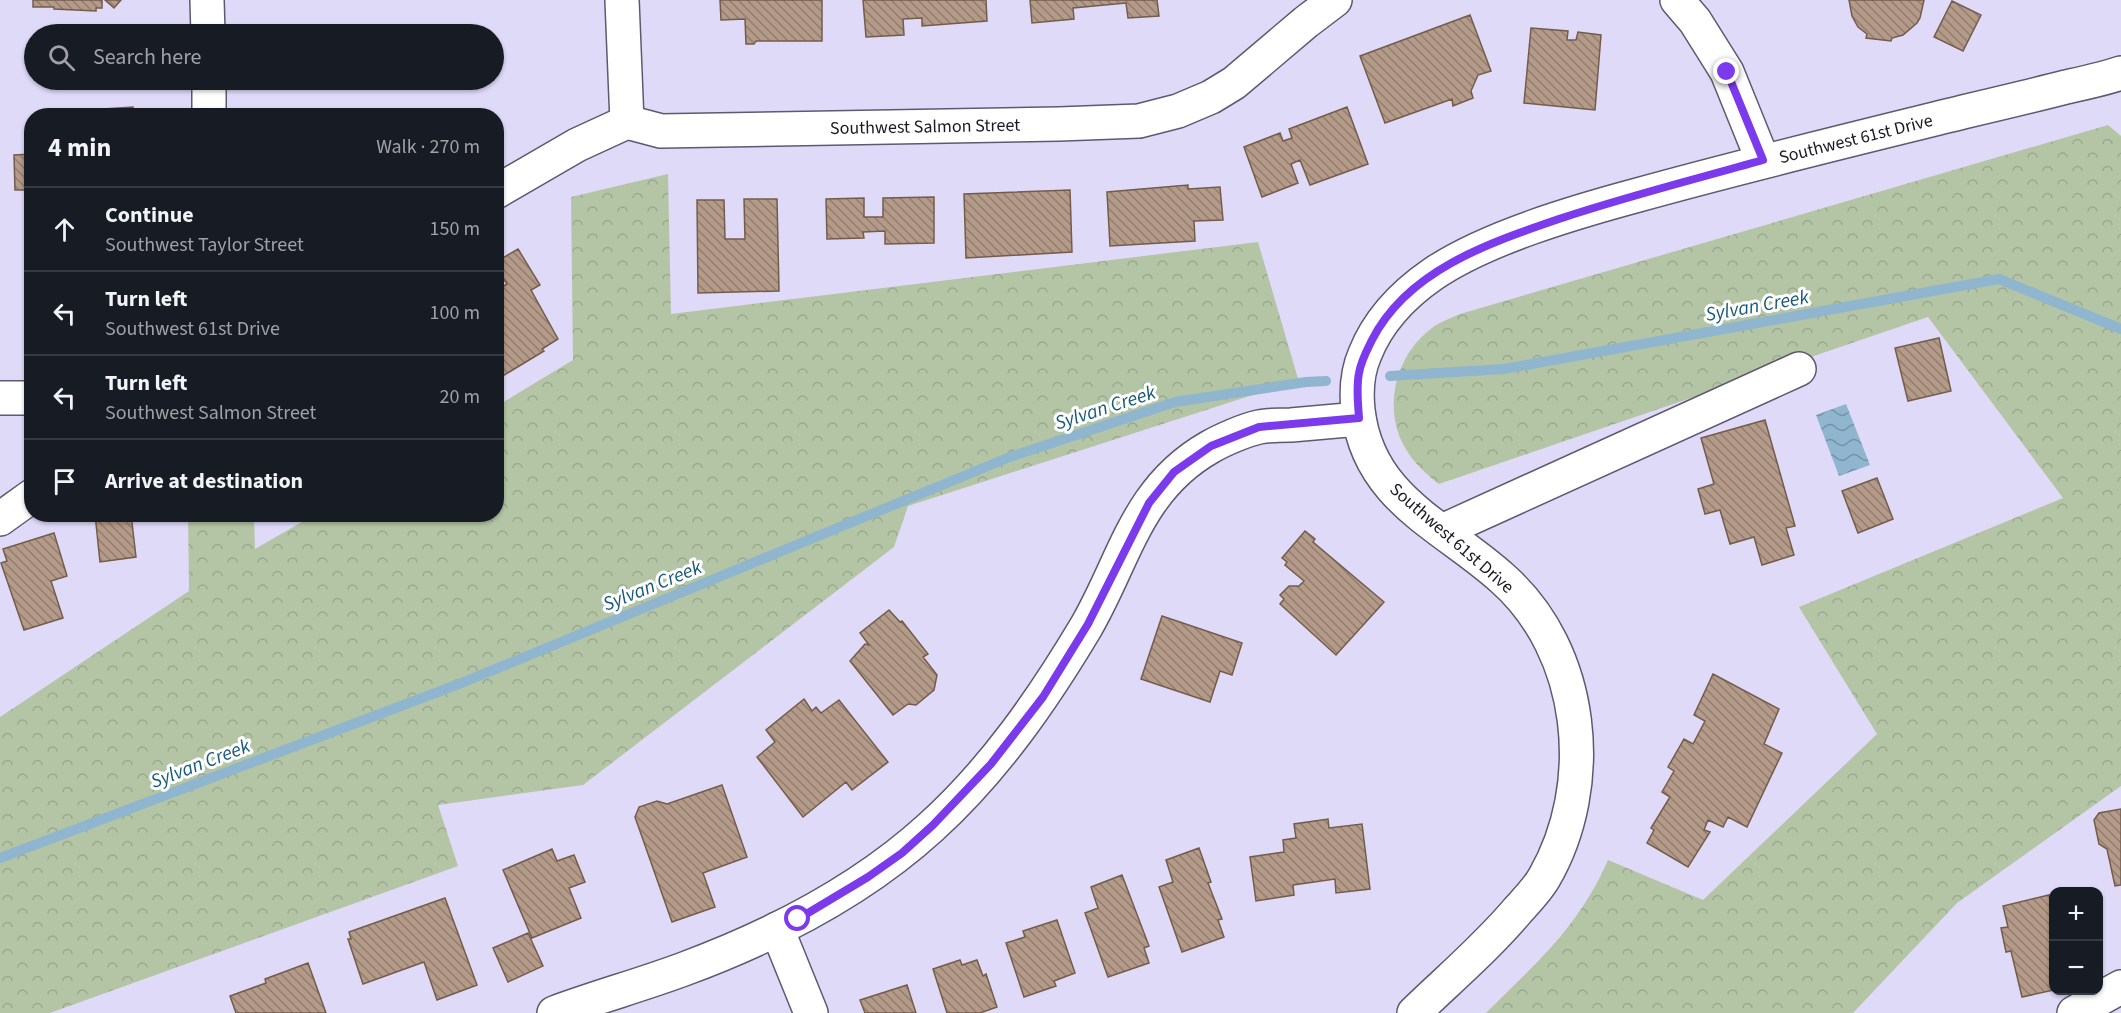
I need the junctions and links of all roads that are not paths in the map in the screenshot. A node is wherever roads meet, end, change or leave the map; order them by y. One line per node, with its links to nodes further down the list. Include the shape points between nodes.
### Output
1 (207, 0): 5 (street)
2 (622, 0): 9 (street)
3 (1335, 0): 9 (street, Southwest Salmon Street, via 1234,83 1178,111 1139,121 662,131)
4 (1677, 0): 10 (street, via 1727,72)
5 (208, 24)
6 (2121, 73): 10 (street, Southwest 61st Drive)
7 (209, 90): 8 (street)
8 (209, 108)
9 (627, 122): 11 (street)
10 (1763, 160): 15 (street, Southwest 61st Drive, via 1582,211 1477,250 1435,273 1408,293 1378,329 1359,373)
11 (504, 187)
12 (1799, 369): 18 (street)
13 (0, 398): 14 (street)
14 (24, 399)
15 (1359, 418): 18 (street, Southwest 61st Drive, via 1369,451 1390,487); 19 (street, via 1259,427 1211,446 1174,472 1149,503 1088,624 1043,697 991,764 902,853)
16 (24, 502): 17 (street)
17 (0, 519)
18 (1442, 531): 23 (street, Southwest 61st Drive, via 1504,579 1545,633 1573,707 1577,771 1567,824 1543,879 1497,935)
19 (777, 929): 21 (street, via 684,969); 22 (street)
20 (2121, 987): 24 (street)
21 (554, 1013)
22 (812, 1013)
23 (1413, 1013)
24 (2074, 1013)

